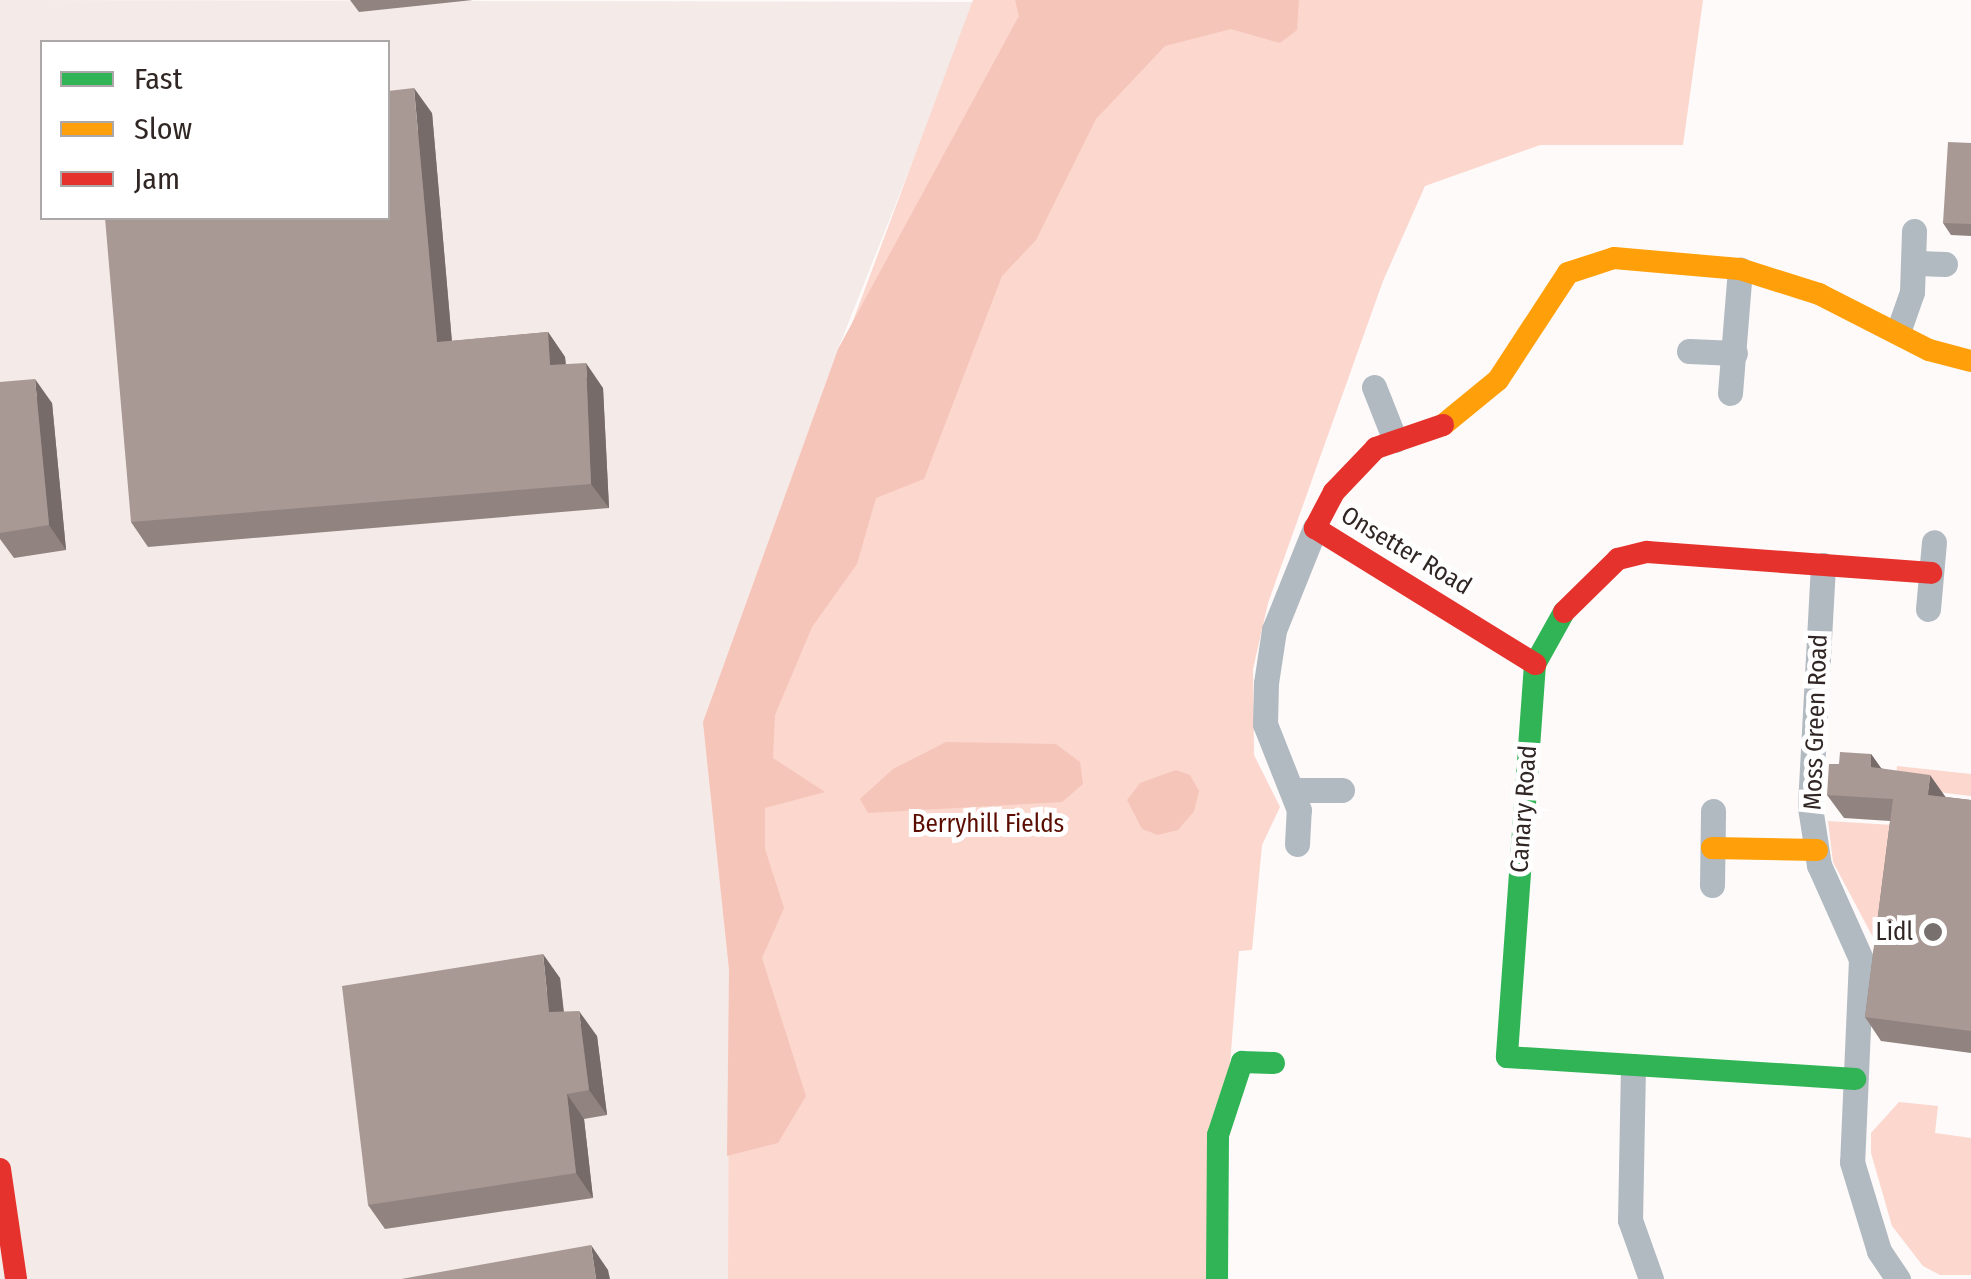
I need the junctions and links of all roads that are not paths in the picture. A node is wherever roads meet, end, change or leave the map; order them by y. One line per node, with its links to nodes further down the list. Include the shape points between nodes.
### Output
1 (1914, 230): 2 (street)
2 (1917, 263): 3 (street); 5 (street)
3 (1945, 264)
4 (1740, 269): 5 (street, Onsetter Road, via 1820,294); 7 (street); 11 (street, Onsetter Road, via 1614,258 1568,272 1498,380 1445,424)
5 (1898, 332): 8 (street, Onsetter Road, via 1947,357)
6 (1689, 351): 7 (street)
7 (1735, 352): 10 (street)
8 (1971, 361)
9 (1374, 388): 11 (street)
10 (1730, 393)
11 (1395, 440): 12 (street, Onsetter Road, via 1354,467)
12 (1315, 528): 17 (street, Onsetter Road); 18 (street, via 1274,630 1266,682 1265,724)
13 (1934, 542): 15 (street)
14 (1823, 566): 15 (street, Canary Road); 17 (street, Canary Road, via 1647,552 1618,559 1559,616); 23 (street, Moss Green Road, via 1810,808)
15 (1931, 572): 16 (street)
16 (1928, 609)
17 (1535, 664): 26 (street, Canary Road, via 1507,1057)
18 (1292, 790): 19 (street); 21 (street, via 1299,810)
19 (1342, 790)
20 (1713, 811): 22 (street)
21 (1297, 844)
22 (1712, 848): 23 (street); 24 (street)
23 (1817, 850): 27 (street, Moss Green Road, via 1861,959)
24 (1712, 885)
25 (1274, 1063): 30 (street, via 1244,1049 1218,1135)
26 (1633, 1066): 27 (street, Canary Road); 31 (street, via 1630,1220)
27 (1855, 1080): 32 (street, Moss Green Road, via 1852,1162 1879,1251)
28 (0, 1169): 29 (street)
29 (16, 1279)
30 (1217, 1279)
31 (1651, 1279)
32 (1898, 1279)

